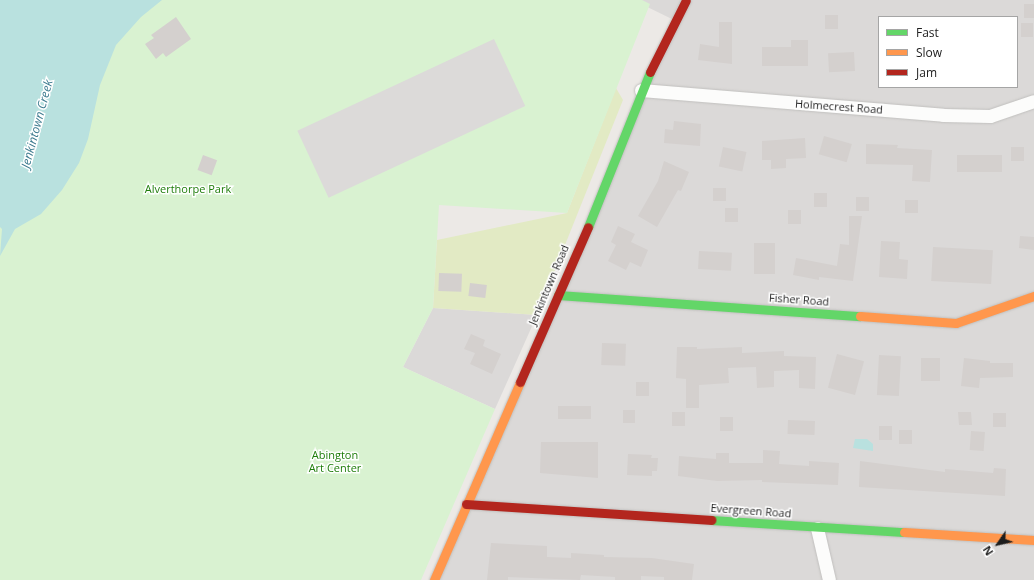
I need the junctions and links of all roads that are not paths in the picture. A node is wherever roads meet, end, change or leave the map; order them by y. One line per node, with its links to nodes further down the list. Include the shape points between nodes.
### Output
1 (686, 0): 2 (street, Jenkintown Road)
2 (641, 90): 3 (street, Holmecrest Road, via 943,115 990,116); 4 (street, Jenkintown Road)
3 (1034, 101)
4 (558, 295): 5 (street, Fisher Road, via 956,323); 6 (street, Jenkintown Road)
5 (1034, 296)
6 (466, 504): 7 (street, Evergreen Road); 9 (street, Jenkintown Road)
7 (817, 528): 8 (street, Evergreen Road); 10 (street)
8 (1034, 540)
9 (434, 580)
10 (829, 580)

